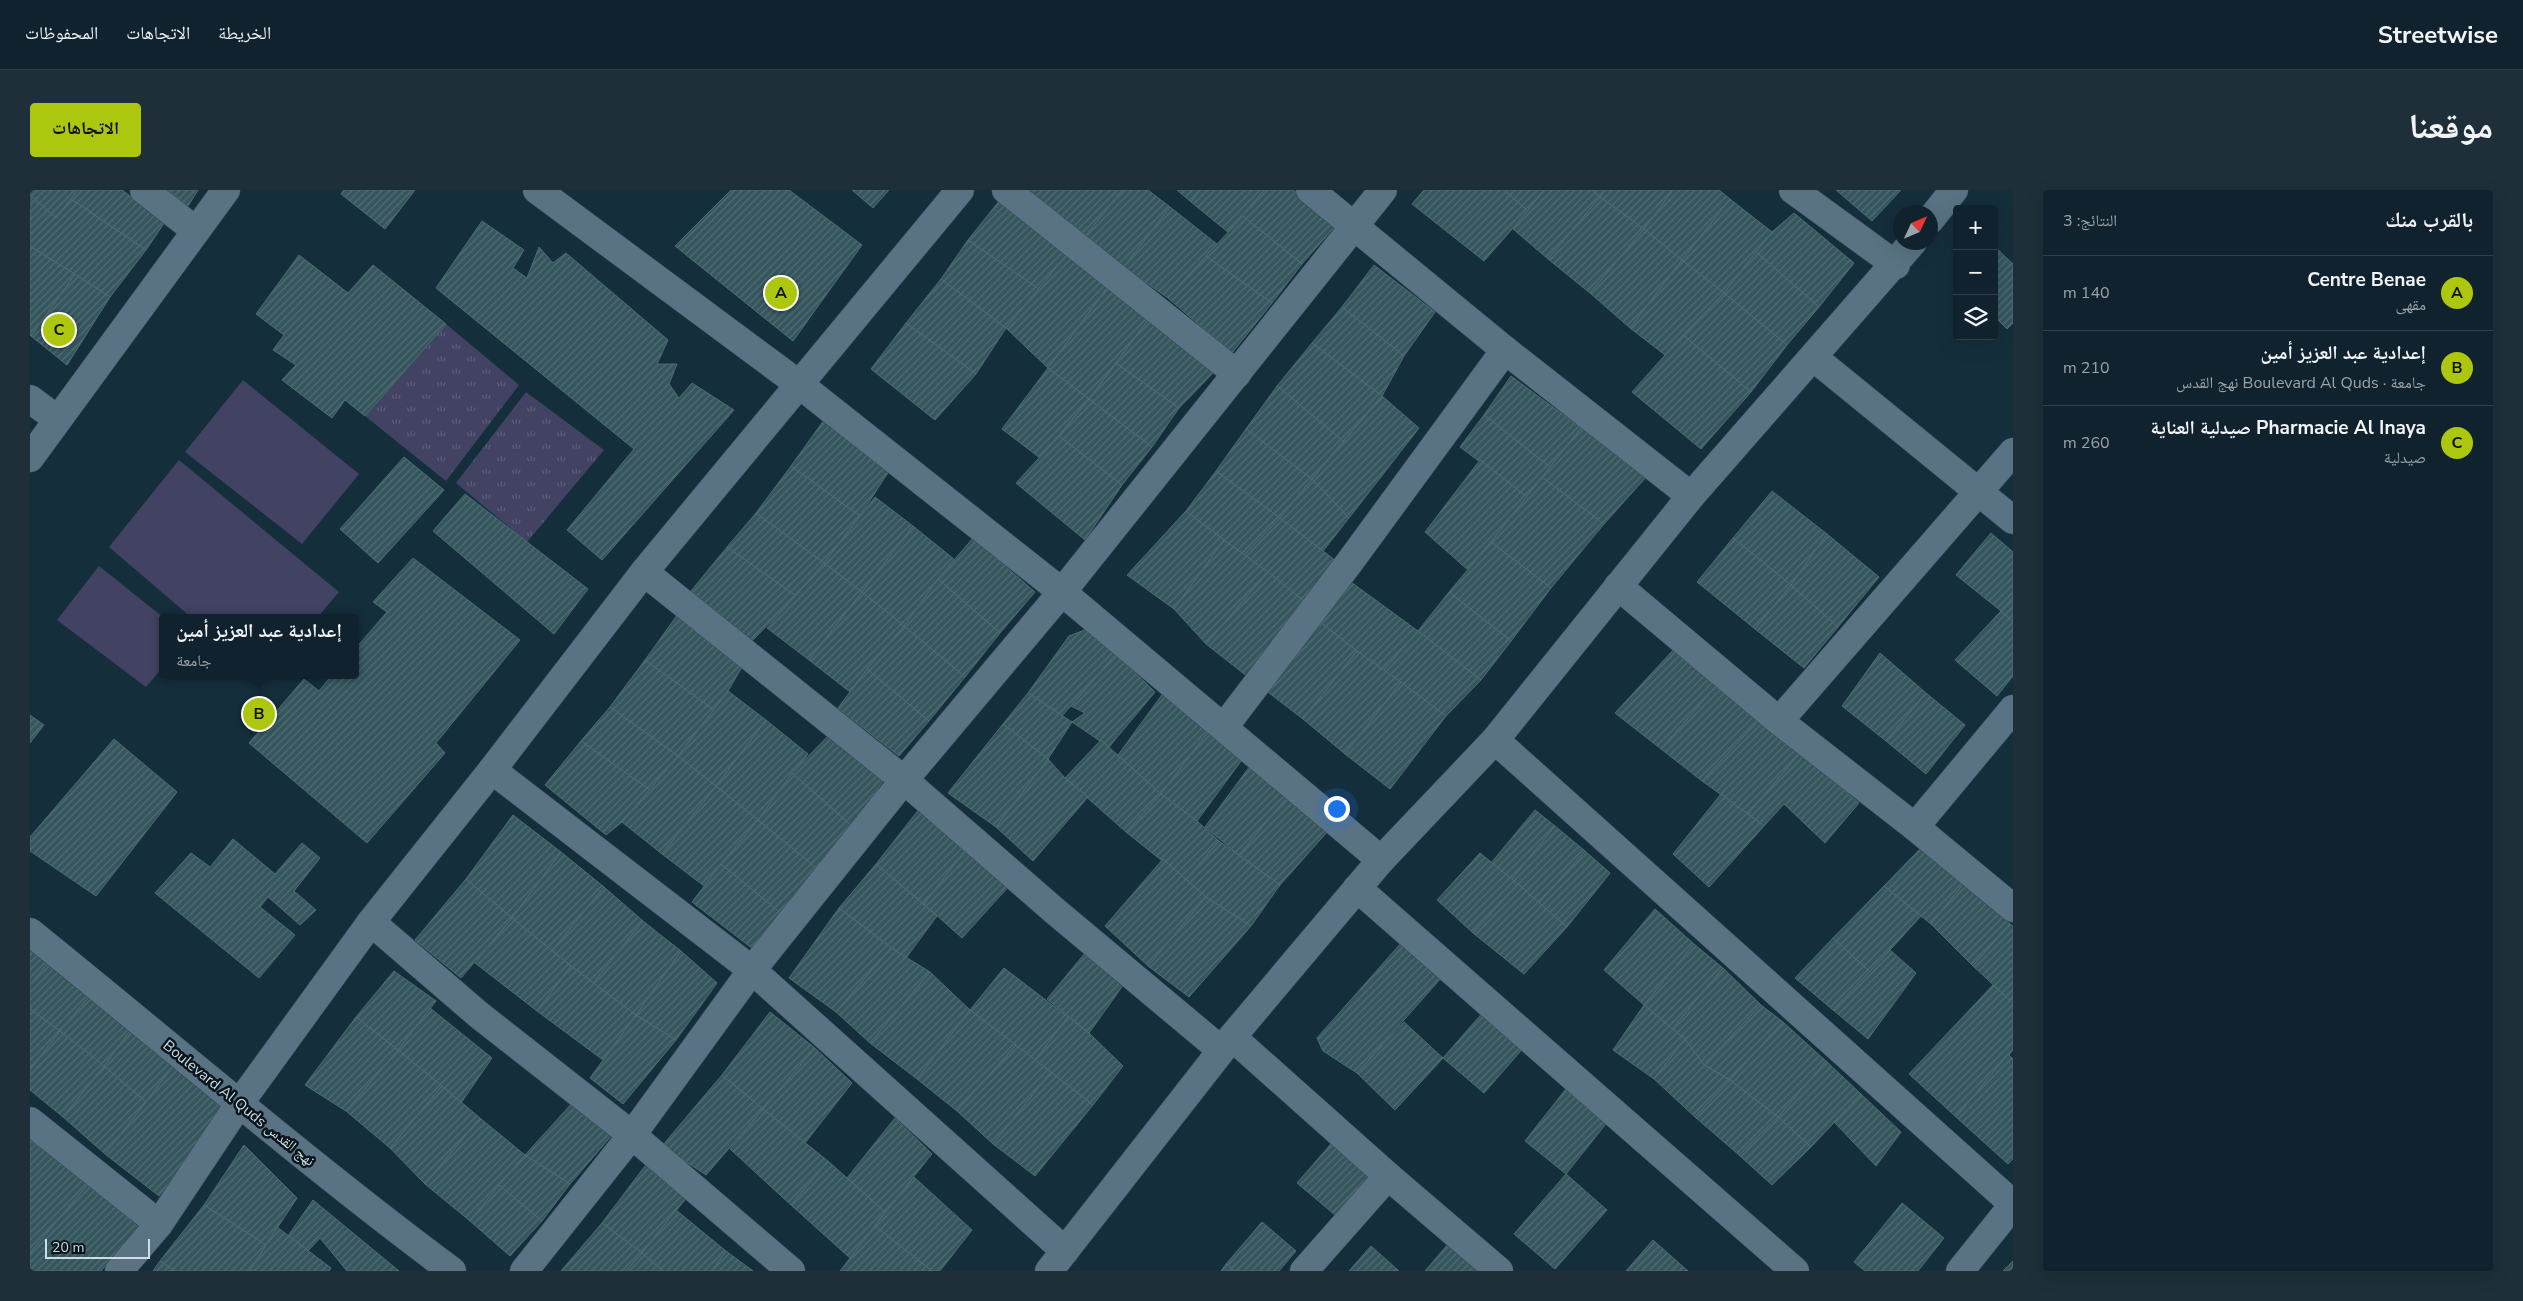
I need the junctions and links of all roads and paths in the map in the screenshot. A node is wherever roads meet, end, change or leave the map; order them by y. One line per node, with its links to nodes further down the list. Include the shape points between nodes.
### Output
1 (144, 190): 12 (street)
2 (226, 190): 12 (street)
3 (537, 190): 18 (street)
4 (960, 190): 18 (street)
5 (1006, 190): 17 (street)
6 (1310, 190): 11 (street)
7 (1383, 190): 11 (street)
8 (1793, 190): 14 (street)
9 (1954, 190): 10 (street)
10 (1938, 210)
11 (1354, 226): 15 (street); 17 (street)
12 (196, 231): 20 (street)
13 (1907, 250): 14 (street)
14 (1896, 265): 16 (street)
15 (1505, 350): 24 (street); 31 (street)
16 (1813, 357): 23 (street); 24 (street)
17 (1237, 374): 28 (street)
18 (800, 385): 26 (street); 28 (street)
19 (30, 399): 20 (street)
20 (57, 419): 22 (street)
21 (2013, 452): 23 (street)
22 (30, 458)
23 (1978, 492): 25 (street); 30 (street)
24 (1691, 496): 27 (street)
25 (2013, 520)
26 (644, 572): 33 (street); 34 (street)
27 (1618, 586): 30 (street); 32 (street)
28 (1062, 592): 31 (street); 34 (street)
29 (2013, 709): 35 (street)
30 (1779, 721): 35 (street)
31 (1224, 727): 36 (street)
32 (1495, 740): 36 (street); 47 (street)
33 (492, 770): 39 (street); 41 (street)
34 (904, 780): 41 (street); 42 (street, via 1056,912)
35 (1915, 827): 38 (street)
36 (1381, 860): 37 (street)
37 (1357, 888): 42 (street); 56 (street)
38 (2013, 908)
39 (372, 922): 43 (street); 45 (street, via 479,1015)
40 (30, 932): 43 (street, Boulevard Al Quds نهج القدس)
41 (752, 970): 45 (street); 49 (street)
42 (1226, 1044): 46 (street); 49 (street)
43 (239, 1104): 48 (street); 51 (street, Boulevard Al Quds نهج القدس)
44 (30, 1121): 48 (street)
45 (632, 1135): 52 (street); 53 (street)
46 (1388, 1176): 54 (street); 55 (street)
47 (2013, 1205): 57 (street)
48 (159, 1224): 50 (street)
49 (1057, 1261)
50 (119, 1271)
51 (452, 1271)
52 (524, 1271)
53 (792, 1271)
54 (1304, 1271)
55 (1500, 1271)
56 (1795, 1271)
57 (1960, 1271)

